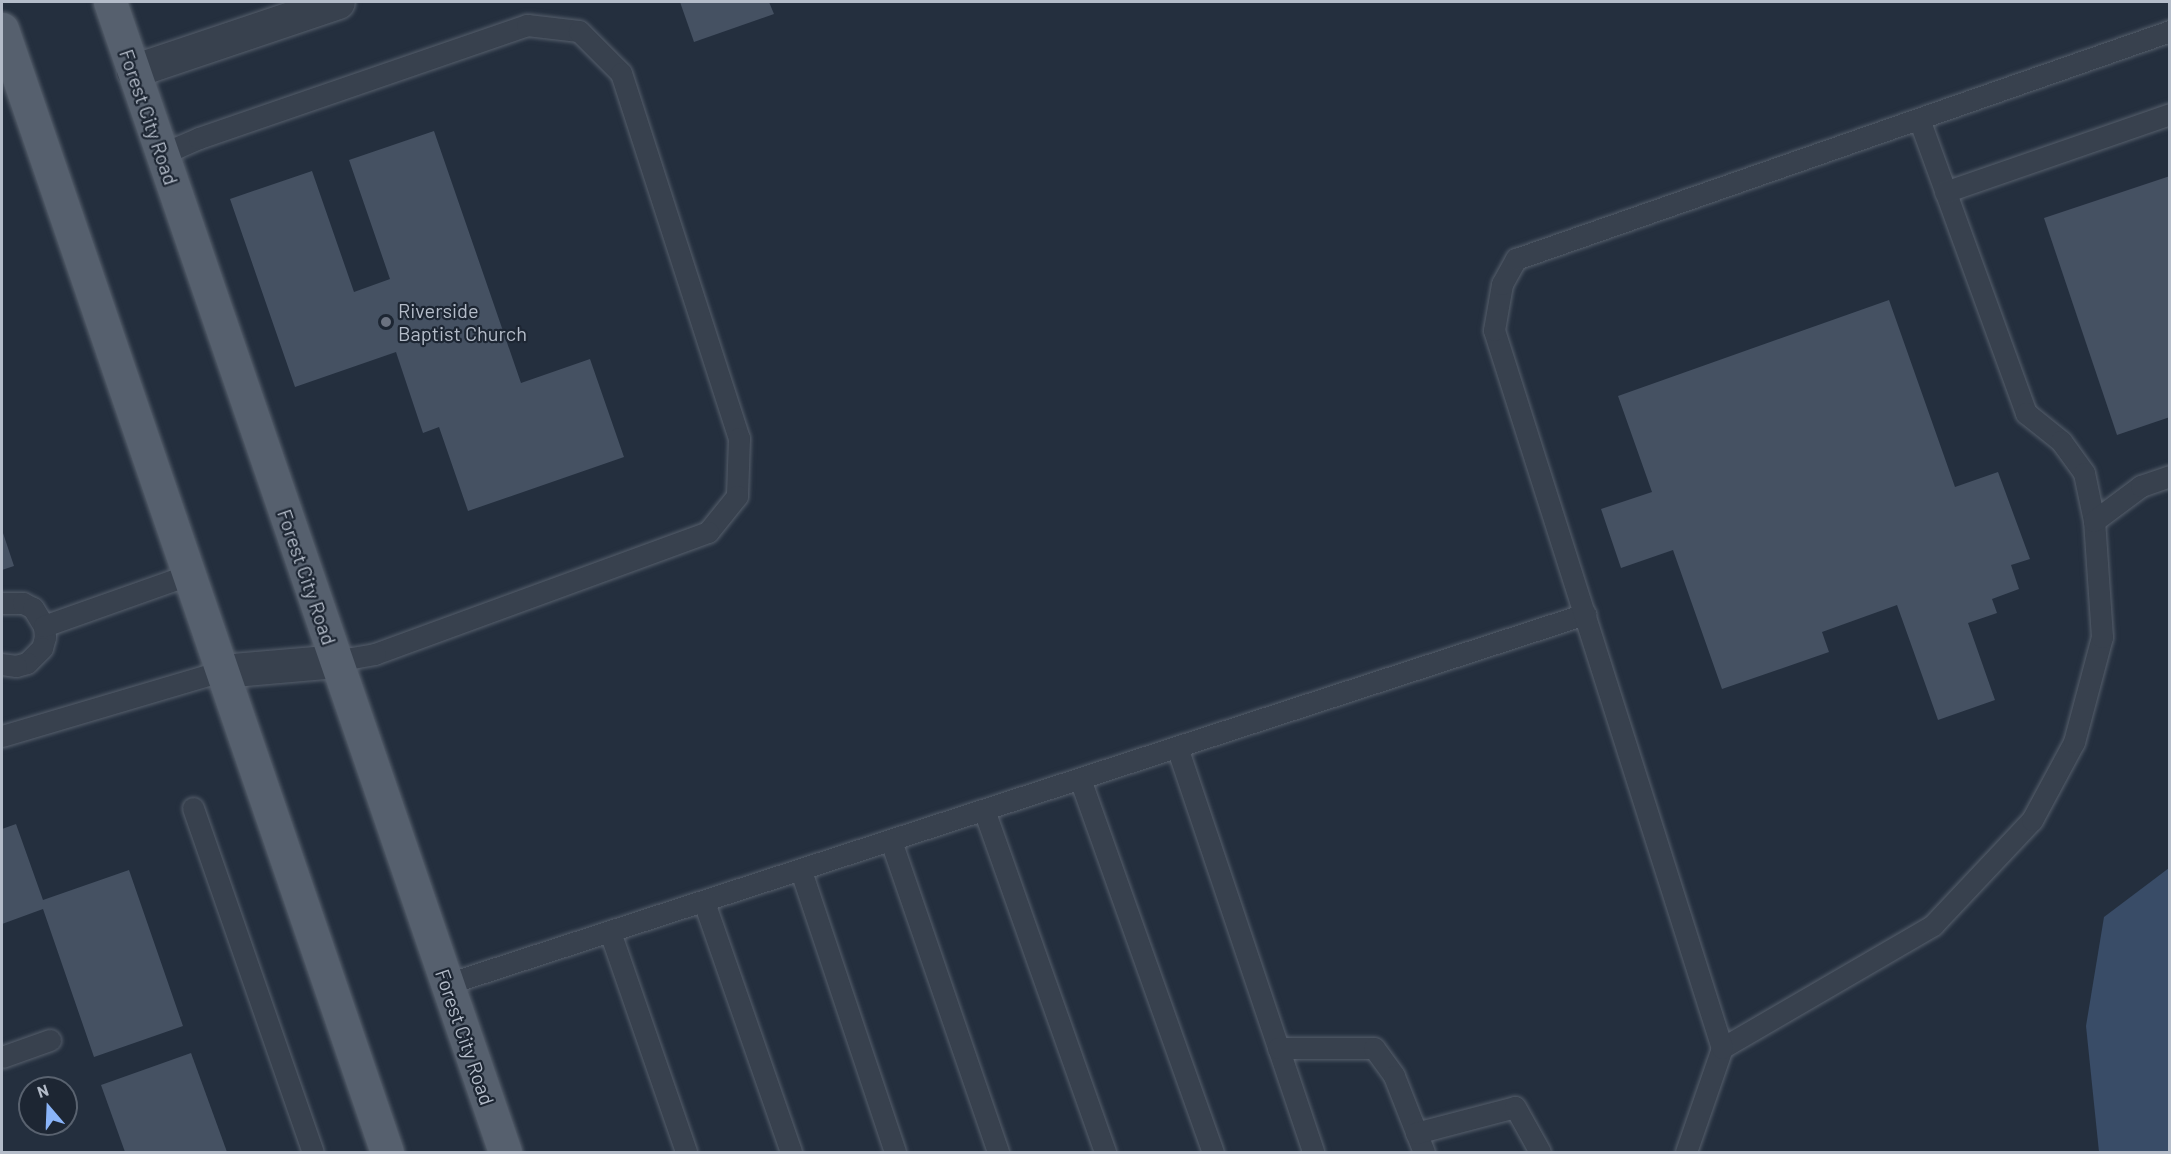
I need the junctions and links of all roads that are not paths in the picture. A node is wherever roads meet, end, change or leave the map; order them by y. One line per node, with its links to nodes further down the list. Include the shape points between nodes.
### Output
1 (110, 2): 5 (main road, Forest City Road)
2 (338, 2): 5 (street)
3 (2, 29): 12 (main road)
4 (2169, 32): 7 (lane)
5 (133, 71): 8 (main road, Forest City Road)
6 (2169, 114): 9 (lane)
7 (1918, 119): 9 (lane); 14 (lane, via 1516,259 1502,284 1494,330)
8 (162, 154): 16 (main road, Forest City Road); 16 (lane, via 527,25 579,31 621,73 740,438 737,496 708,532 375,654)
9 (1945, 192): 11 (lane, via 2026,413 2061,441 2084,473)
10 (2169, 476): 11 (lane, via 2141,486)
11 (2094, 521): 31 (lane, via 2102,637 2074,742 2032,820 1933,925)
12 (189, 575): 15 (lane); 18 (main road)
13 (2, 603): 15 (lane, via 23,603 33,608)
14 (1585, 614): 20 (lane); 31 (lane)
15 (44, 626): 17 (lane, via 42,648 35,657 16,666)
16 (336, 661): 18 (street); 28 (main road, Forest City Road)
17 (2, 664)
18 (222, 671): 19 (lane); 35 (main road)
19 (2, 736)
20 (1177, 747): 21 (lane); 30 (lane)
21 (1080, 779): 23 (lane); 42 (lane)
22 (193, 808): 34 (lane)
23 (984, 810): 24 (lane); 41 (lane)
24 (891, 841): 25 (lane); 40 (lane)
25 (801, 871): 26 (lane); 39 (lane)
26 (704, 902): 27 (lane); 38 (lane)
27 (610, 932): 28 (lane); 37 (lane)
28 (447, 984): 36 (main road, Forest City Road)
29 (50, 1040): 32 (lane)
30 (1278, 1048): 33 (lane, via 1374,1048 1394,1076); 43 (lane)
31 (1722, 1048): 45 (lane)
32 (2, 1057)
33 (1420, 1143): 44 (lane, via 1515,1107)
34 (313, 1152)
35 (387, 1152)
36 (505, 1152)
37 (686, 1152)
38 (790, 1152)
39 (895, 1152)
40 (998, 1152)
41 (1105, 1152)
42 (1213, 1152)
43 (1313, 1152)
44 (1540, 1152)
45 (1686, 1152)

